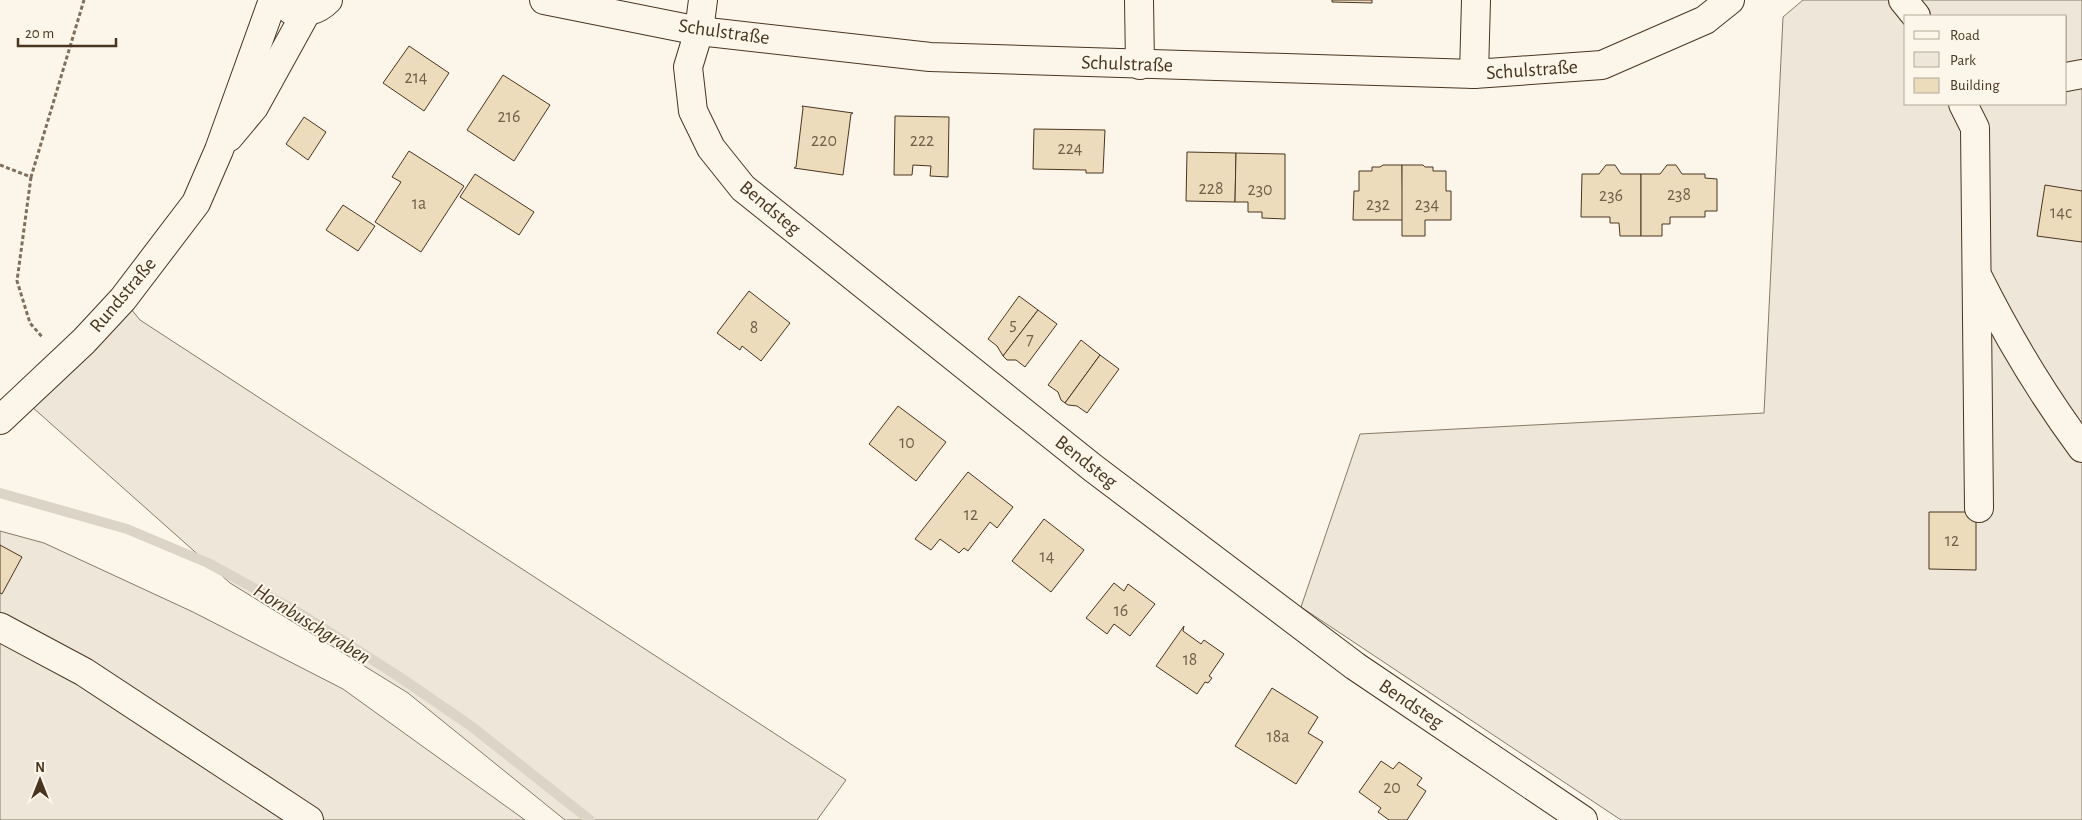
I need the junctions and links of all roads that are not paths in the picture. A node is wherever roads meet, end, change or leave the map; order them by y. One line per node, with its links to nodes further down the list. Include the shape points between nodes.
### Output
1 (273, 0): 17 (street, Rundstraße)
2 (278, 0): 9 (street, via 290,10)
3 (544, 0): 11 (street, Schulstraße)
4 (703, 0): 11 (street, Bendsteg)
5 (1139, 0): 12 (street)
6 (1476, 0): 13 (street)
7 (1730, 0): 13 (street, Schulstraße, via 1705,20 1602,65)
8 (1903, 0): 10 (street)
9 (317, 6): 17 (street, Rundstraße, via 254,107)
10 (1915, 15)
11 (699, 31): 12 (street, Schulstraße, via 930,57); 24 (street, Bendsteg, via 688,67 693,111 711,148 743,188 1092,468 1339,654)
12 (1140, 65): 13 (street, Schulstraße)
13 (1474, 74)
14 (2082, 74): 15 (street)
15 (2067, 77)
16 (1964, 105): 18 (street, via 1975,128)
17 (218, 150): 19 (street, Rundstraße, via 196,203 123,298)
18 (1976, 274): 20 (street, via 2043,394); 21 (street)
19 (0, 420)
20 (2082, 448)
21 (1979, 508)
22 (0, 627): 23 (street, via 84,672)
23 (309, 820)
24 (1583, 820)

